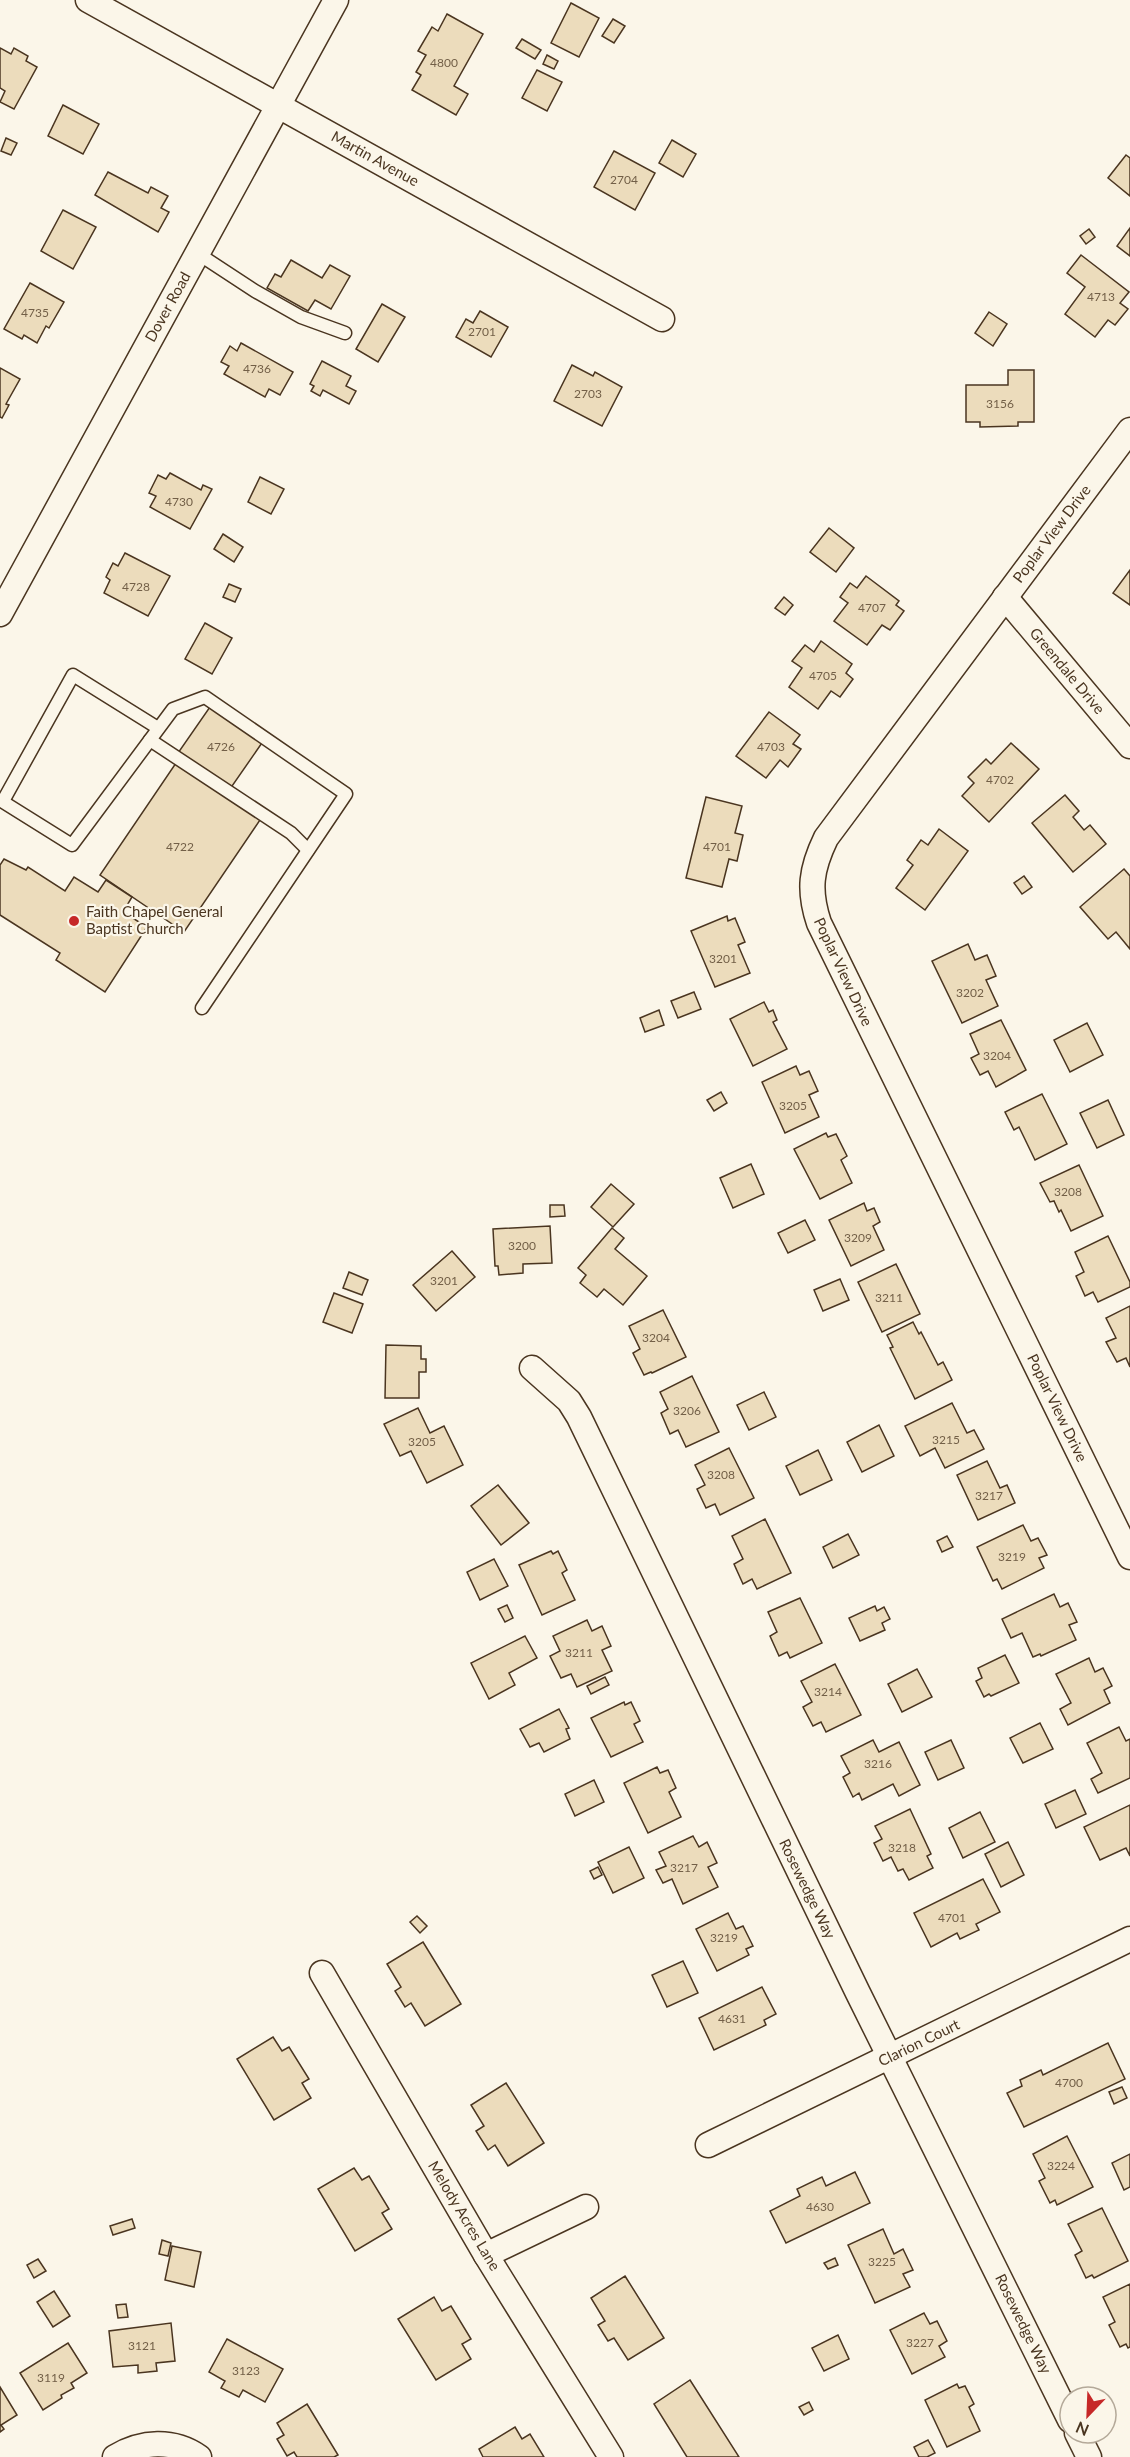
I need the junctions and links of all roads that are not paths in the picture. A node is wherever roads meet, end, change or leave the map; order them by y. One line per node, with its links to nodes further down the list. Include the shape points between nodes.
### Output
1 (88, 0): 3 (street, Martin Avenue)
2 (336, 0): 3 (street, Dover Road)
3 (278, 105): 4 (street, Dover Road); 5 (street, Martin Avenue)
4 (197, 253): 6 (lane, via 301,317); 9 (street, Dover Road)
5 (662, 319)
6 (345, 333)
7 (1130, 430): 8 (street, Poplar View Drive)
8 (1005, 597): 12 (street, Greendale Drive); 17 (street, Poplar View Drive, via 826,838 816,859 812,896 819,923 869,1027)
9 (0, 614)
10 (158, 728): 11 (lane); 13 (lane, via 73,675); 14 (lane, via 173,709 205,697 346,794)
11 (150, 740): 13 (lane, via 72,845); 14 (lane, via 291,833)
12 (1130, 746)
13 (1, 800)
14 (308, 850): 15 (lane)
15 (202, 1008)
16 (532, 1368): 20 (street, Rosewedge Way, via 569,1401 579,1417)
17 (1130, 1557)
18 (1130, 1939): 20 (street, Clarion Court)
19 (322, 1973): 23 (street, Melody Acres Lane)
20 (890, 2057): 21 (street, Clarion Court); 24 (street, Rosewedge Way)
21 (708, 2145)
22 (586, 2207): 23 (street)
23 (486, 2255): 27 (street, Melody Acres Lane)
24 (1058, 2396)
25 (115, 2457): 26 (street, via 141,2445 166,2444 182,2447)
26 (199, 2457)
27 (611, 2457)

